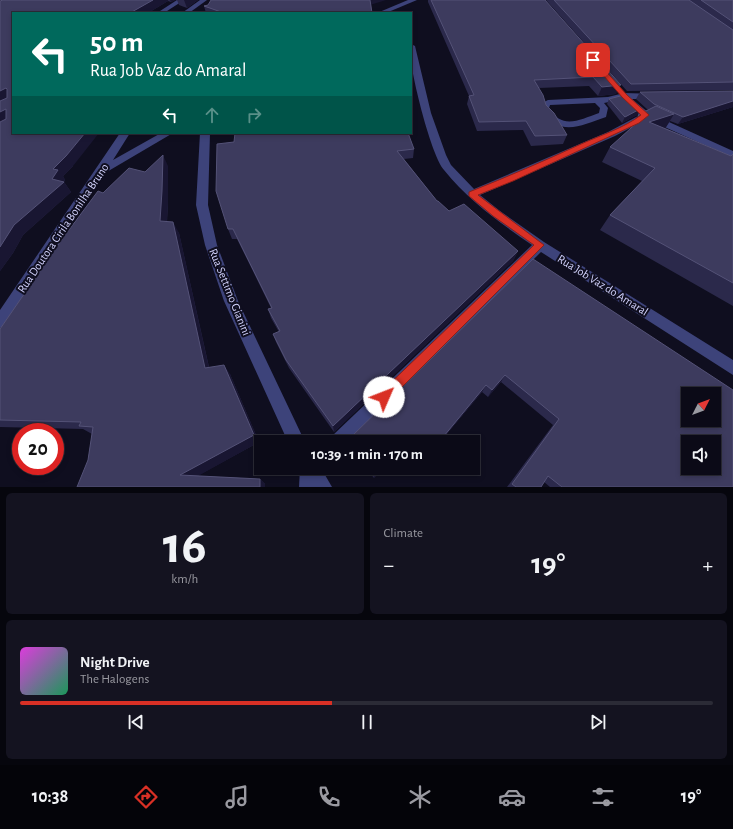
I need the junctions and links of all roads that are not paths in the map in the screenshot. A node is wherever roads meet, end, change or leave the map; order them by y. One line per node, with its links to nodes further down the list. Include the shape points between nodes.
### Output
1 (181, 0): 5 (street)
2 (204, 0): 6 (street)
3 (414, 0): 4 (street)
4 (401, 5): 7 (street); 8 (street)
5 (162, 12)
6 (186, 12)
7 (383, 12)
8 (403, 12)
9 (412, 50): 19 (street, Rua Job Vaz do Amaral, via 427,113 441,155 447,167)
10 (622, 93): 11 (street); 12 (street); 13 (street)
11 (662, 96)
12 (598, 101): 12 (street, via 604,108 603,115 575,125 560,124 545,108 548,103)
13 (646, 115): 17 (street); 19 (street, via 510,179)
14 (124, 134): 18 (street, Rua Doutora Cirila Bonilha Bruno)
15 (166, 134): 18 (street)
16 (205, 134): 23 (street, Rua Settimo Gianini, via 202,205 211,245 231,301)
17 (733, 155)
18 (101, 171): 21 (street, Rua Doutora Cirila Bonilha Bruno)
19 (472, 194): 20 (street, Rua Job Vaz do Amaral)
20 (540, 245): 22 (street, Rua Job Vaz do Amaral); 24 (street)
21 (0, 322)
22 (733, 368)
23 (294, 435)
24 (345, 435)
25 (312, 475): 26 (street)
26 (323, 487)

